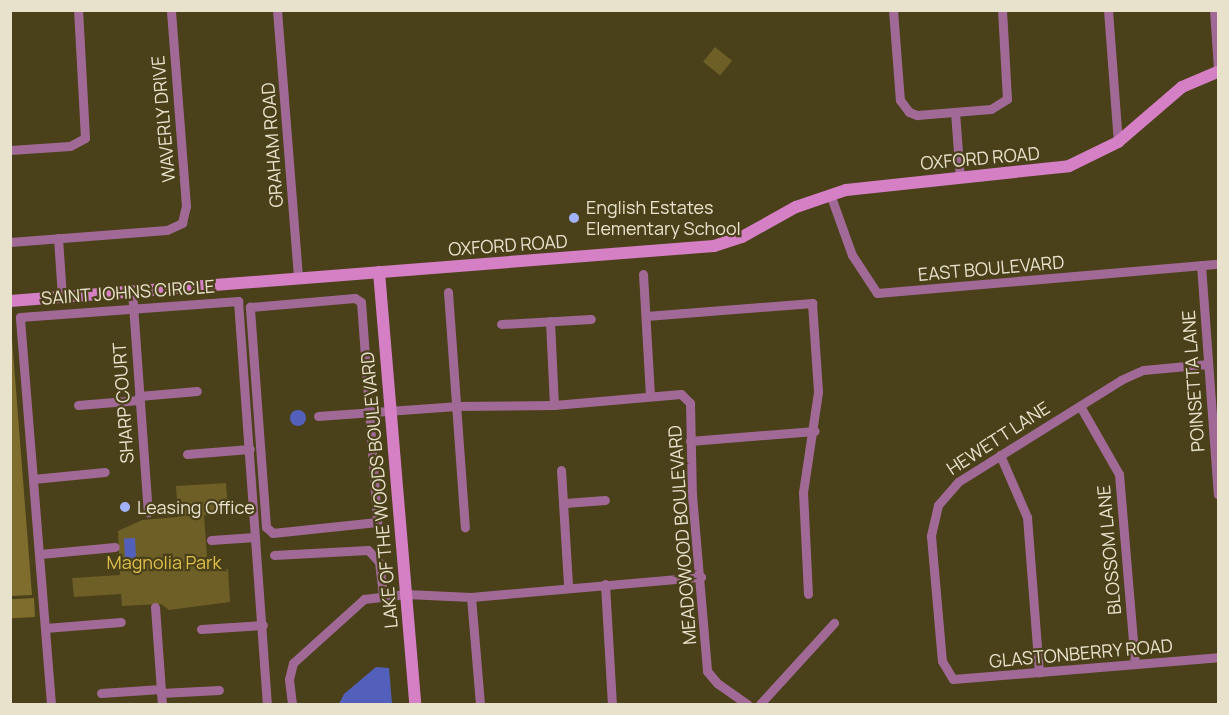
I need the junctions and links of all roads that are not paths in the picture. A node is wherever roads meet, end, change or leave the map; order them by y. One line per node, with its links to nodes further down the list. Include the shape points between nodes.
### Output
1 (78, 10): 11 (street, via 84,138 70,146)
2 (171, 10): 14 (street, WAVERLY DRIVE, via 186,206 182,223 167,230)
3 (277, 10): 20 (street, GRAHAM ROAD)
4 (893, 10): 9 (street, via 902,105 917,115)
5 (1002, 10): 9 (street, via 1007,99 991,109)
6 (1108, 10): 10 (street)
7 (1214, 10): 8 (street)
8 (1218, 70): 10 (street, OXFORD ROAD, via 1182,87)
9 (955, 112): 12 (street)
10 (1118, 142): 12 (street, OXFORD ROAD, via 1069,166)
11 (10, 150)
12 (960, 178): 13 (street, OXFORD ROAD)
13 (830, 194): 17 (street, EAST BOULEVARD, via 852,255 877,293); 18 (street, OXFORD ROAD, via 714,246)
14 (58, 238): 15 (street); 24 (street)
15 (10, 242)
16 (1218, 264): 17 (street, EAST BOULEVARD)
17 (1201, 265): 33 (street, POINSETTA LANE)
18 (379, 272): 20 (street, OXFORD ROAD); 42 (street, LAKE OF THE WOODS BOULEVARD)
19 (643, 274): 28 (street)
20 (298, 278): 21 (street, OXFORD ROAD)
21 (237, 283): 22 (street, OXFORD ROAD); 26 (street, SAINT JOHNS CIRCLE)
22 (132, 291): 24 (street, OXFORD ROAD); 27 (street, SHARP COURT)
23 (448, 292): 39 (street)
24 (62, 296): 25 (street, OXFORD ROAD)
25 (15, 300): 29 (street, SAINT JOHNS CIRCLE)
26 (238, 301): 27 (street, SAINT JOHNS CIRCLE); 46 (street, SAINT JOHNS CIRCLE)
27 (133, 309): 29 (street, SAINT JOHNS CIRCLE); 36 (street, SHARP COURT)
28 (646, 316): 35 (street); 44 (street, via 812,303 818,392)
29 (20, 317): 51 (street, SAINT JOHNS CIRCLE)
30 (591, 319): 31 (street)
31 (550, 321): 32 (street); 38 (street)
32 (501, 324)
33 (1208, 364): 40 (street, HEWETT LANE, via 1135,373); 52 (street, POINSETTA LANE)
34 (196, 391): 36 (street)
35 (650, 396): 38 (street, MEADOWOOD BOULEVARD); 45 (street, MEADOWOOD BOULEVARD, via 681,394 690,404)
36 (139, 398): 37 (street); 55 (street, SHARP COURT)
37 (78, 405)
38 (554, 405): 39 (street, MEADOWOOD BOULEVARD)
39 (456, 406): 42 (street, MEADOWOOD BOULEVARD); 56 (street)
40 (1080, 406): 48 (street, HEWETT LANE); 76 (street, BLOSSOM LANE, via 1119,474)
41 (370, 411): 41 (street, via 358,298 250,308 269,531 377,522); 42 (street, MEADOWOOD BOULEVARD); 43 (street, MEADOWOOD BOULEVARD)
42 (391, 412): 66 (street, LAKE OF THE WOODS BOULEVARD)
43 (318, 416)
44 (815, 431): 45 (street); 67 (street, via 803,492)
45 (690, 441): 62 (street, MEADOWOOD BOULEVARD)
46 (250, 449): 47 (street); 57 (street, SAINT JOHNS CIRCLE)
47 (187, 454)
48 (1000, 455): 77 (street, via 1027,517); 78 (street, HEWETT LANE, via 945,493 933,519 942,661)
49 (561, 470): 54 (street)
50 (105, 472): 51 (street)
51 (33, 478): 60 (street, SAINT JOHNS CIRCLE)
52 (1218, 494)
53 (605, 500): 54 (street)
54 (565, 503): 64 (street)
55 (148, 512)
56 (465, 527)
57 (255, 537): 58 (street); 72 (street, SAINT JOHNS CIRCLE)
58 (211, 540)
59 (115, 547): 60 (street)
60 (40, 554): 73 (street, SAINT JOHNS CIRCLE)
61 (274, 555): 65 (street, via 368,550 379,562)
62 (701, 577): 63 (street); 89 (street, MEADOWOOD BOULEVARD, via 708,671 717,683)
63 (605, 584): 64 (street); 88 (street)
64 (568, 586): 68 (street)
65 (383, 594): 66 (street); 85 (street, via 364,599 293,663 289,679)
66 (406, 594): 68 (street); 86 (street, LAKE OF THE WOODS BOULEVARD)
67 (808, 594)
68 (471, 597): 87 (street)
69 (155, 608): 80 (street)
70 (121, 622): 73 (street)
71 (834, 623): 90 (street)
72 (262, 625): 74 (street); 84 (street, SAINT JOHNS CIRCLE)
73 (45, 628): 82 (street, SAINT JOHNS CIRCLE)
74 (201, 629)
75 (1218, 657): 76 (street, GLASTONBERRY ROAD)
76 (1135, 664): 77 (street, GLASTONBERRY ROAD)
77 (1040, 673): 78 (street, GLASTONBERRY ROAD, via 960,681)
78 (948, 675)
79 (219, 690): 80 (street)
80 (161, 691): 81 (street); 83 (street)
81 (102, 693)
82 (51, 705)
83 (162, 705)
84 (267, 705)
85 (292, 705)
86 (415, 705)
87 (480, 705)
88 (612, 705)
89 (747, 705)
90 (760, 705)

